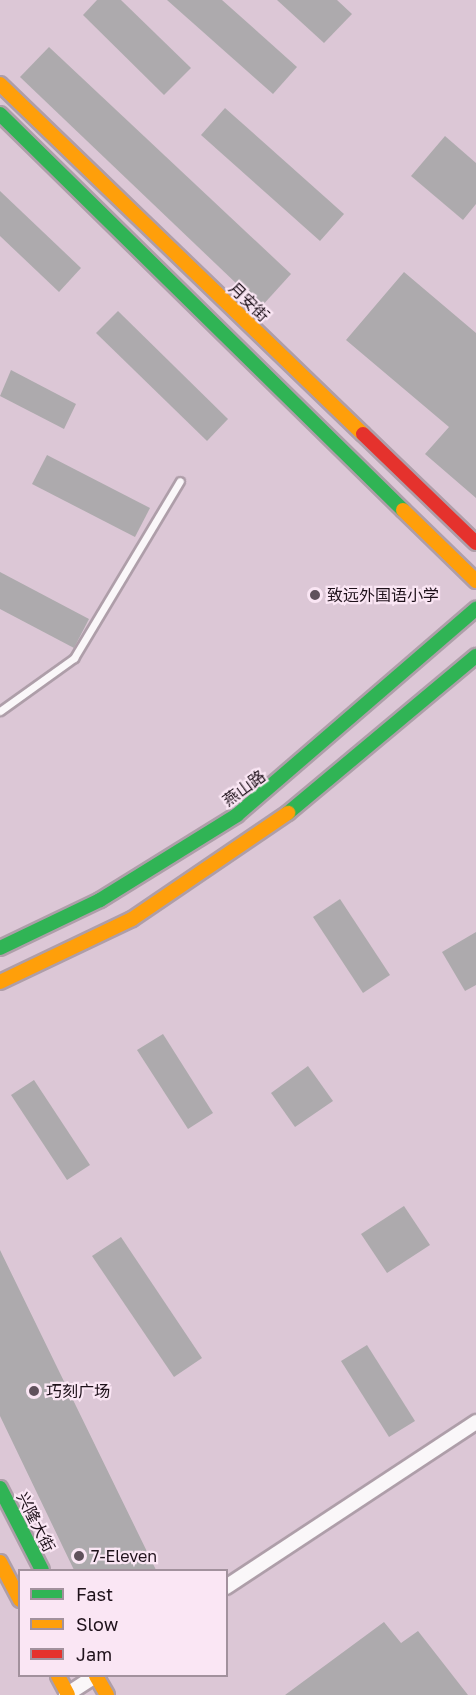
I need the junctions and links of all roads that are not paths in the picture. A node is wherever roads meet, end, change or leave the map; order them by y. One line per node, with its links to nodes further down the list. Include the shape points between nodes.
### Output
1 (0, 84): 4 (street, 月安街)
2 (0, 114): 5 (street)
3 (180, 481): 8 (lane, via 74,658)
4 (476, 543)
5 (476, 581)
6 (476, 609): 9 (street, 燕山路, via 245,810 100,900)
7 (476, 656): 10 (street, via 282,818 132,920)
8 (0, 711)
9 (0, 948)
10 (0, 982)
11 (476, 1422): 15 (street)
12 (0, 1488): 14 (street, 兴隆大街)
13 (0, 1562): 16 (street)
14 (41, 1569)
15 (228, 1586)
16 (18, 1596)
17 (58, 1677): 20 (street)
18 (94, 1677): 20 (street)
19 (97, 1677): 21 (street)
20 (67, 1695)
21 (106, 1695)

